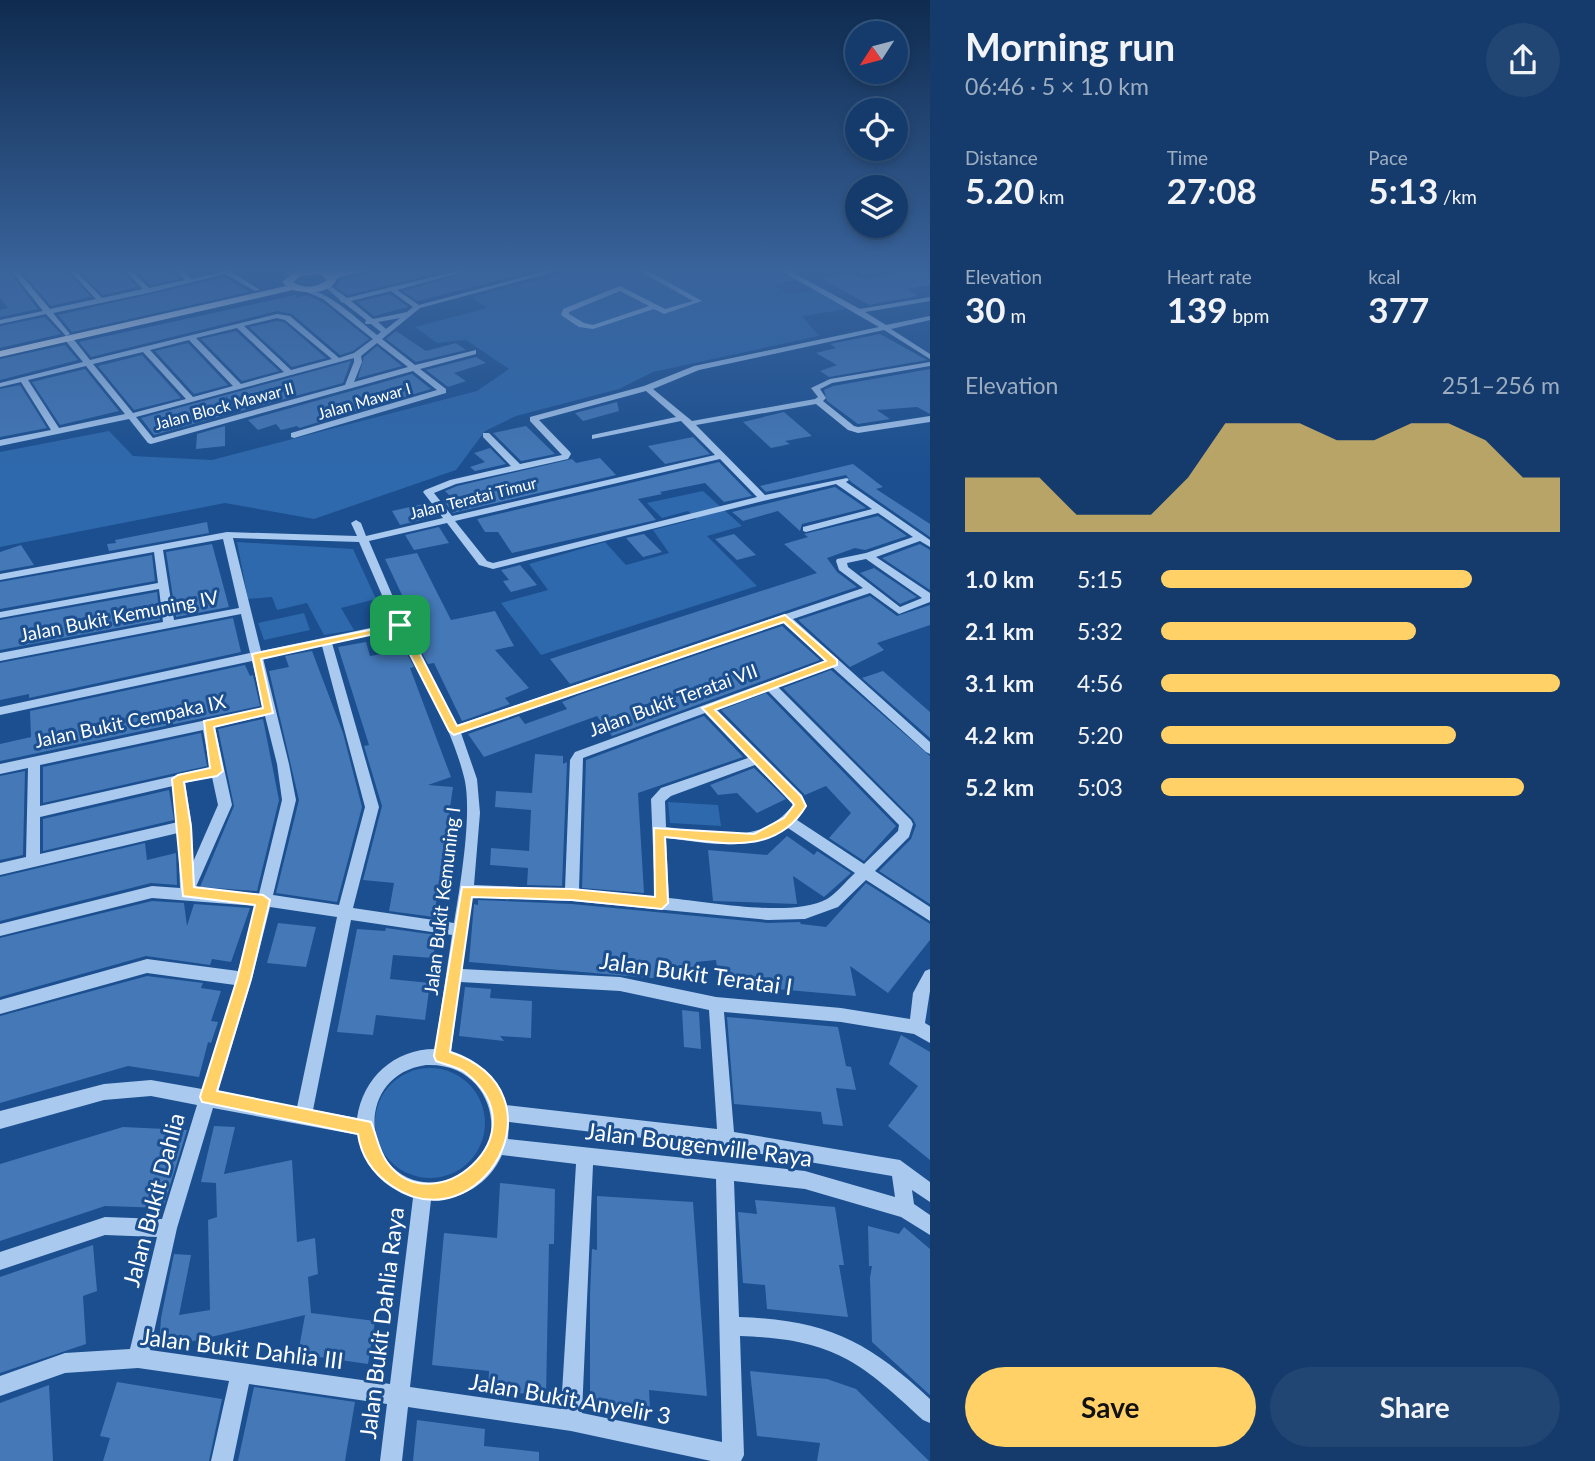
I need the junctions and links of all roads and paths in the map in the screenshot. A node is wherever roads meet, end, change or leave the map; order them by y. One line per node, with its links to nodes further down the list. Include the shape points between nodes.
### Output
1 (60, 337): 13 (main road)
2 (63, 337): 17 (main road)
3 (68, 337): 21 (street)
4 (194, 337): 11 (street)
5 (251, 337): 24 (street)
6 (309, 337): 20 (street)
7 (374, 337): 12 (street)
8 (383, 337): 12 (street)
9 (841, 337): 29 (street, via 697,368)
10 (901, 337): 15 (street)
11 (191, 338): 14 (street); 27 (street)
12 (379, 341): 18 (street); 23 (street, Jalan Mawar I)
13 (0, 348)
14 (145, 349): 21 (street); 30 (street)
15 (926, 351): 19 (street)
16 (472, 352): 23 (street)
17 (0, 354)
18 (357, 355): 20 (street); 28 (street)
19 (930, 356)
20 (338, 361): 24 (street)
21 (86, 364): 25 (street); 32 (street)
22 (930, 364): 31 (street, via 820,383 815,388 822,398)
23 (416, 370): 28 (street, Jalan Block Mawar II); 36 (street, Jalan Mawar I, via 443,391)
24 (289, 373): 27 (street)
25 (23, 380): 26 (street); 35 (street)
26 (0, 385)
27 (239, 387): 30 (street)
28 (348, 387): 32 (street, Jalan Block Mawar II, via 151,442)
29 (647, 388): 34 (street); 41 (street, via 533,421 566,455)
30 (192, 400): 32 (street)
31 (818, 401): 33 (street, via 858,430); 34 (street)
32 (130, 416): 35 (street)
33 (930, 419)
34 (686, 421): 38 (street); 40 (street)
35 (55, 431): 39 (street)
36 (294, 435)
37 (485, 435): 41 (street)
38 (595, 437)
39 (0, 443)
40 (722, 456): 42 (street); 44 (street, Jalan Teratai Timur)
41 (517, 467): 44 (street, via 429,490)
42 (763, 498): 43 (street, via 843,480); 44 (street, via 490,566)
43 (878, 510): 46 (street); 49 (street)
44 (450, 520): 48 (street, Jalan Teratai Timur)
45 (356, 523): 48 (street, Jalan Bukit Kemuning I)
46 (806, 529)
47 (227, 535): 48 (street, Jalan Teratai Timur); 50 (street, Jalan Teratai Timur); 56 (street, Jalan Bukit Dahlia)
48 (365, 539): 60 (street, Jalan Bukit Kemuning I)
49 (927, 542): 51 (street)
50 (158, 547): 52 (street, Jalan Teratai Timur); 53 (street)
51 (868, 556): 54 (street, via 839,563); 55 (street)
52 (0, 577)
53 (164, 585): 57 (street); 59 (street)
54 (871, 589): 55 (street, via 899,611); 58 (street)
55 (929, 599)
56 (245, 610): 59 (street, Jalan Bukit Kemuning IV); 63 (street, Jalan Bukit Dahlia)
57 (0, 615)
58 (785, 618): 64 (street); 70 (street)
59 (169, 624): 62 (street, Jalan Bukit Kemuning IV)
60 (400, 625): 61 (street); 70 (street, Jalan Bukit Kemuning I)
61 (326, 641): 63 (street); 89 (street, via 372,807)
62 (0, 657)
63 (256, 657): 67 (street); 68 (street, Jalan Bukit Dahlia)
64 (833, 662): 65 (street, Jalan Bukit Teratai VII); 71 (street)
65 (770, 686): 66 (street, Jalan Bukit Teratai VII); 83 (street, via 906,824 904,833)
66 (707, 708): 72 (street); 86 (street, Jalan Bukit Teratai VII, via 577,757)
67 (0, 711)
68 (269, 711): 69 (street, Jalan Bukit Cempaka IX); 87 (street, Jalan Bukit Dahlia, via 289,800)
69 (208, 724): 73 (street, Jalan Bukit Cempaka IX); 75 (street)
70 (454, 731): 84 (street, Jalan Bukit Kemuning I, via 473,793)
71 (930, 748)
72 (758, 759): 78 (street, via 797,799 800,806); 80 (street, via 660,796)
73 (34, 761): 74 (street, Jalan Bukit Cempaka IX); 77 (street)
74 (0, 769)
75 (217, 771): 76 (street); 85 (street, via 225,805)
76 (178, 779): 77 (street); 79 (street)
77 (33, 813): 81 (street)
78 (788, 821): 80 (street, via 756,839); 83 (street)
79 (185, 827): 81 (street); 85 (street)
80 (659, 832): 88 (street)
81 (33, 861): 82 (street)
82 (0, 869)
83 (865, 873): 88 (street, via 833,903 805,913 768,914); 90 (street)
84 (466, 891): 86 (street); 92 (street, Jalan Bukit Kemuning I)
85 (187, 892): 87 (street); 91 (street, via 152,892)
86 (572, 895): 88 (street)
87 (263, 900): 89 (street); 95 (street, Jalan Bukit Dahlia)
88 (662, 903)
89 (345, 912): 92 (street); 102 (street)
90 (930, 915)
91 (0, 930)
92 (460, 930): 93 (street, Jalan Bukit Kemuning I)
93 (453, 975): 96 (street, Jalan Bukit Teratai I, via 620,984); 99 (street, Jalan Bukit Kemuning I)
94 (930, 976): 98 (street, via 921,993)
95 (244, 979): 97 (street, via 148,966); 100 (street, Jalan Bukit Dahlia)
96 (716, 1004): 98 (street, Jalan Bukit Teratai I, via 841,1015); 105 (street)
97 (0, 1007)
98 (923, 1031)
99 (442, 1056): 101 (street, via 480,1074); 104 (street, via 413,1059 388,1074 371,1098)
100 (208, 1097): 102 (street); 103 (street, via 151,1088 104,1092); 114 (street, Jalan Bukit Dahlia)
101 (500, 1114): 105 (street, Jalan Bougenville Raya); 106 (street)
102 (304, 1115): 104 (street)
103 (0, 1120)
104 (365, 1128): 110 (street, via 382,1170 408,1188)
105 (726, 1139): 108 (street, Jalan Bougenville Raya)
106 (496, 1146): 107 (street, Jalan Bougenville Raya); 110 (street, via 469,1181 439,1192)
107 (585, 1156): 109 (street, Jalan Bougenville Raya); 122 (street)
108 (900, 1170): 111 (street, Jalan Bougenville Raya); 112 (street)
109 (725, 1171): 112 (street, Jalan Bougenville Raya, via 805,1180); 116 (street)
110 (423, 1191): 120 (street, Jalan Bukit Dahlia Raya)
111 (930, 1193)
112 (905, 1209): 113 (street, Jalan Bougenville Raya)
113 (930, 1226)
114 (168, 1228): 115 (street, via 105,1226); 117 (street, Jalan Bukit Dahlia)
115 (0, 1261)
116 (730, 1326): 121 (street, via 781,1326 852,1347); 123 (street)
117 (138, 1358): 118 (street, Jalan Bukit Dahlia III); 119 (street, Jalan Bukit Dahlia III, via 65,1363)
118 (241, 1372): 120 (street, Jalan Bukit Dahlia III); 124 (street)
119 (0, 1386)
120 (398, 1394): 122 (street, Jalan Bukit Anyelir 3); 125 (street, Jalan Bukit Dahlia Raya)
121 (930, 1413)
122 (571, 1420): 123 (street, Jalan Bukit Anyelir 3)
123 (736, 1458)
124 (222, 1461)
125 (391, 1461)

